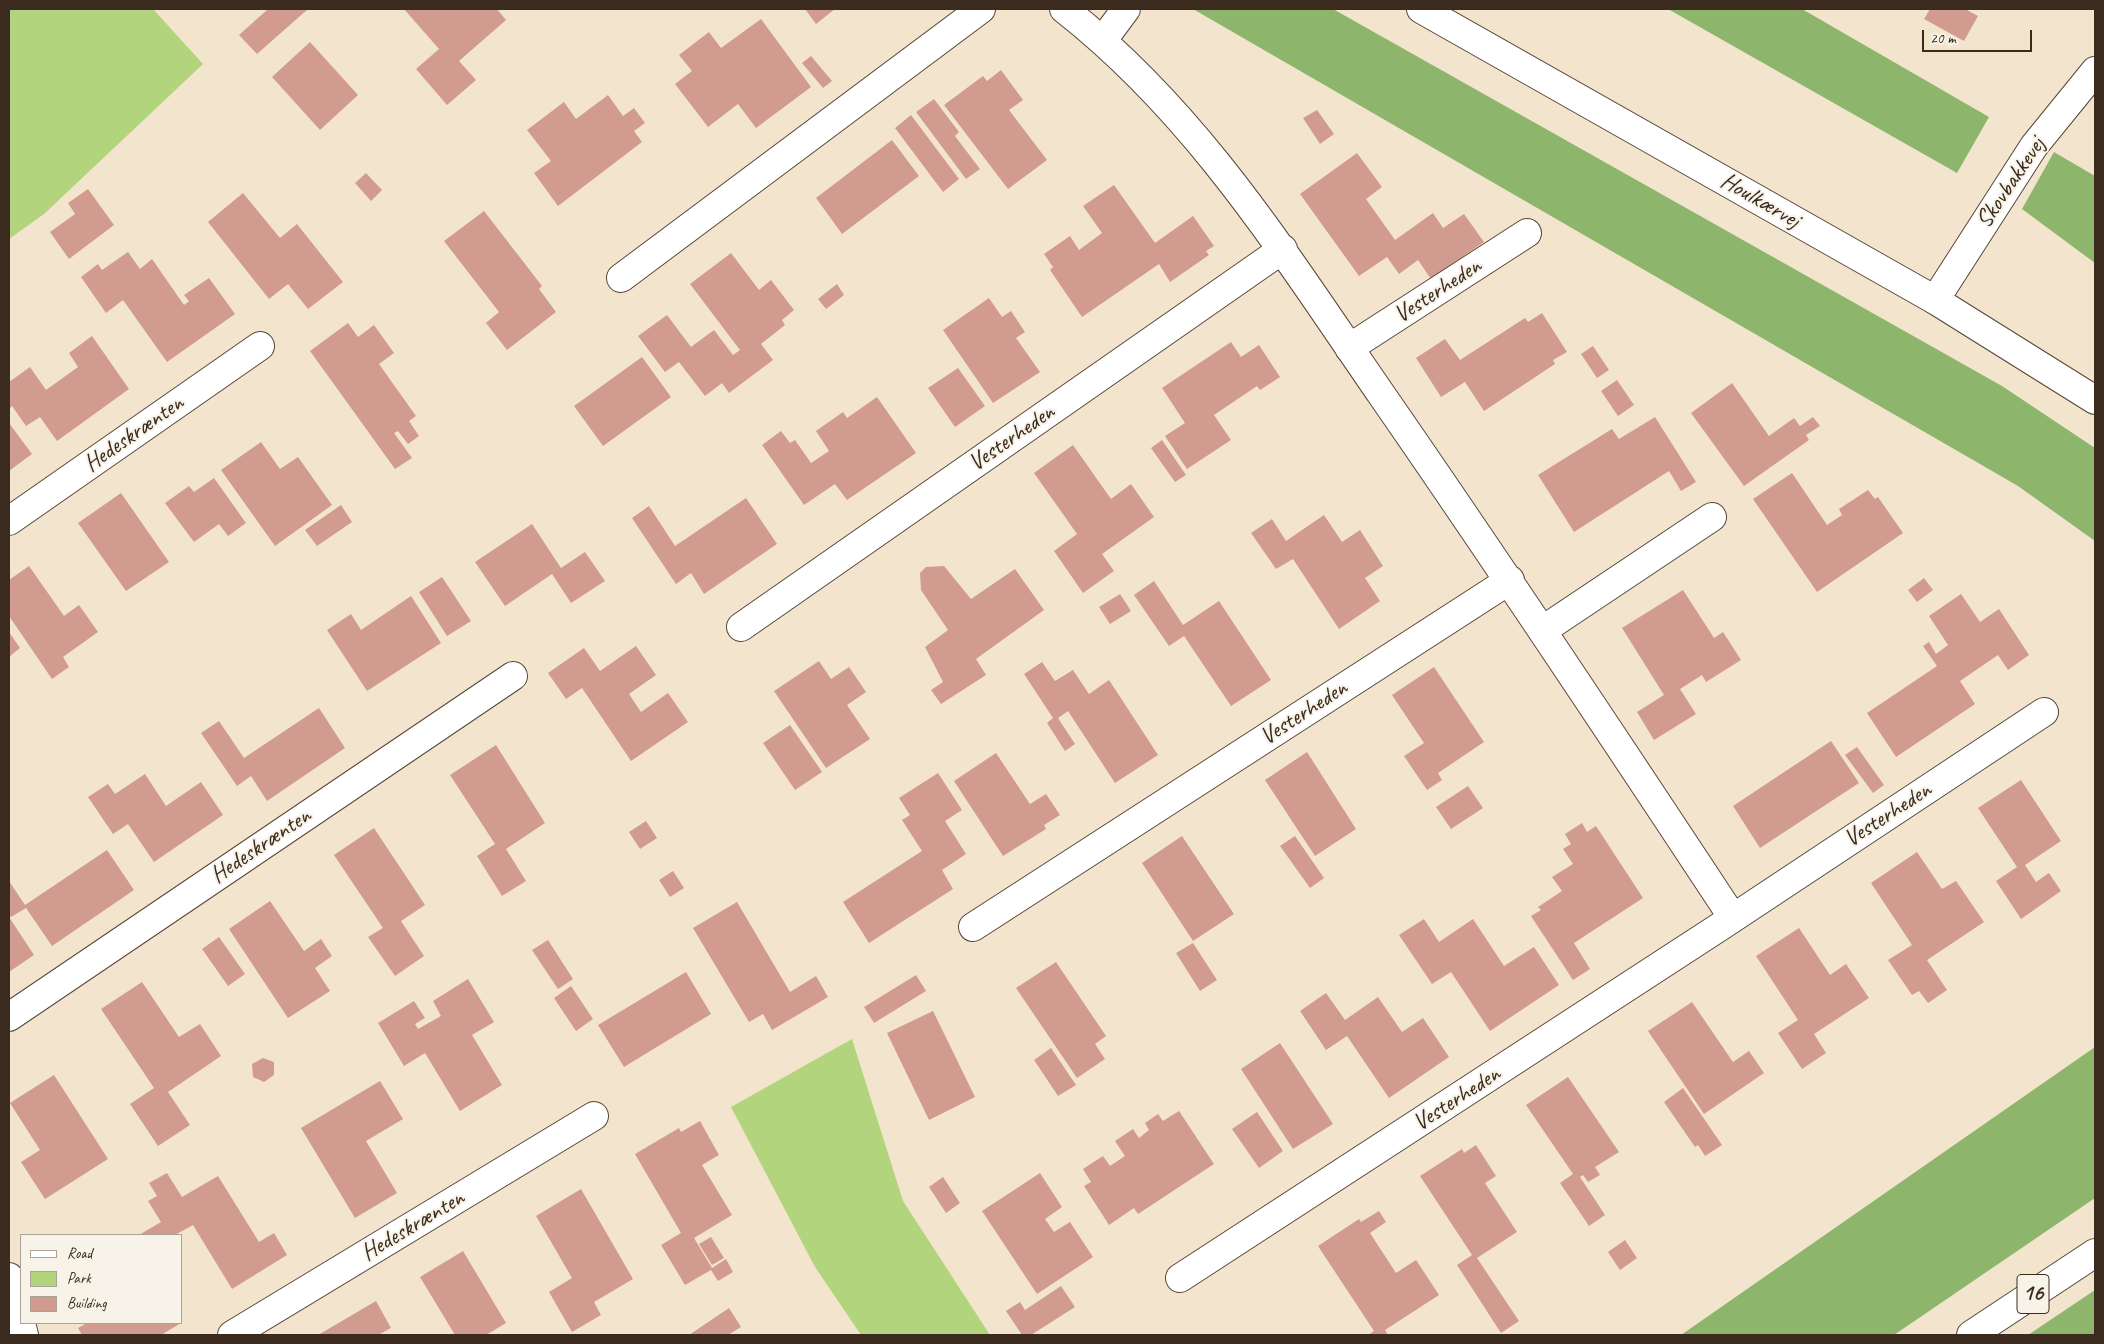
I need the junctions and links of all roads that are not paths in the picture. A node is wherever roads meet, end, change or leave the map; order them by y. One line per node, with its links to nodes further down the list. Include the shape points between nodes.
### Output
1 (981, 9): 9 (street)
2 (1064, 9): 5 (street)
3 (1126, 9): 5 (street)
4 (1421, 9): 10 (street, Houlkærvej)
5 (1103, 40): 8 (street, via 1208,149)
6 (2095, 71): 10 (street, Skovbakkevej, via 2034,146)
7 (1527, 233): 12 (street, Vesterheden)
8 (1283, 249): 12 (street); 17 (street, Vesterheden)
9 (621, 278)
10 (1935, 300): 13 (street, Houlkærvej)
11 (260, 346): 15 (street, Hedeskrænten)
12 (1350, 348): 16 (street)
13 (2095, 400)
14 (1712, 517): 18 (street)
15 (9, 521)
16 (1510, 580): 18 (street); 22 (street, Vesterheden)
17 (741, 627)
18 (1543, 630): 21 (street)
19 (513, 676): 23 (street, Hedeskrænten)
20 (2044, 712): 21 (street, Vesterheden)
21 (1733, 918): 27 (street, Vesterheden)
22 (973, 927)
23 (9, 1017)
24 (594, 1116): 29 (street, Hedeskrænten)
25 (2095, 1253): 30 (street, 16)
26 (9, 1277): 28 (street)
27 (1180, 1278)
28 (20, 1320)
29 (232, 1335)
30 (1971, 1335)

